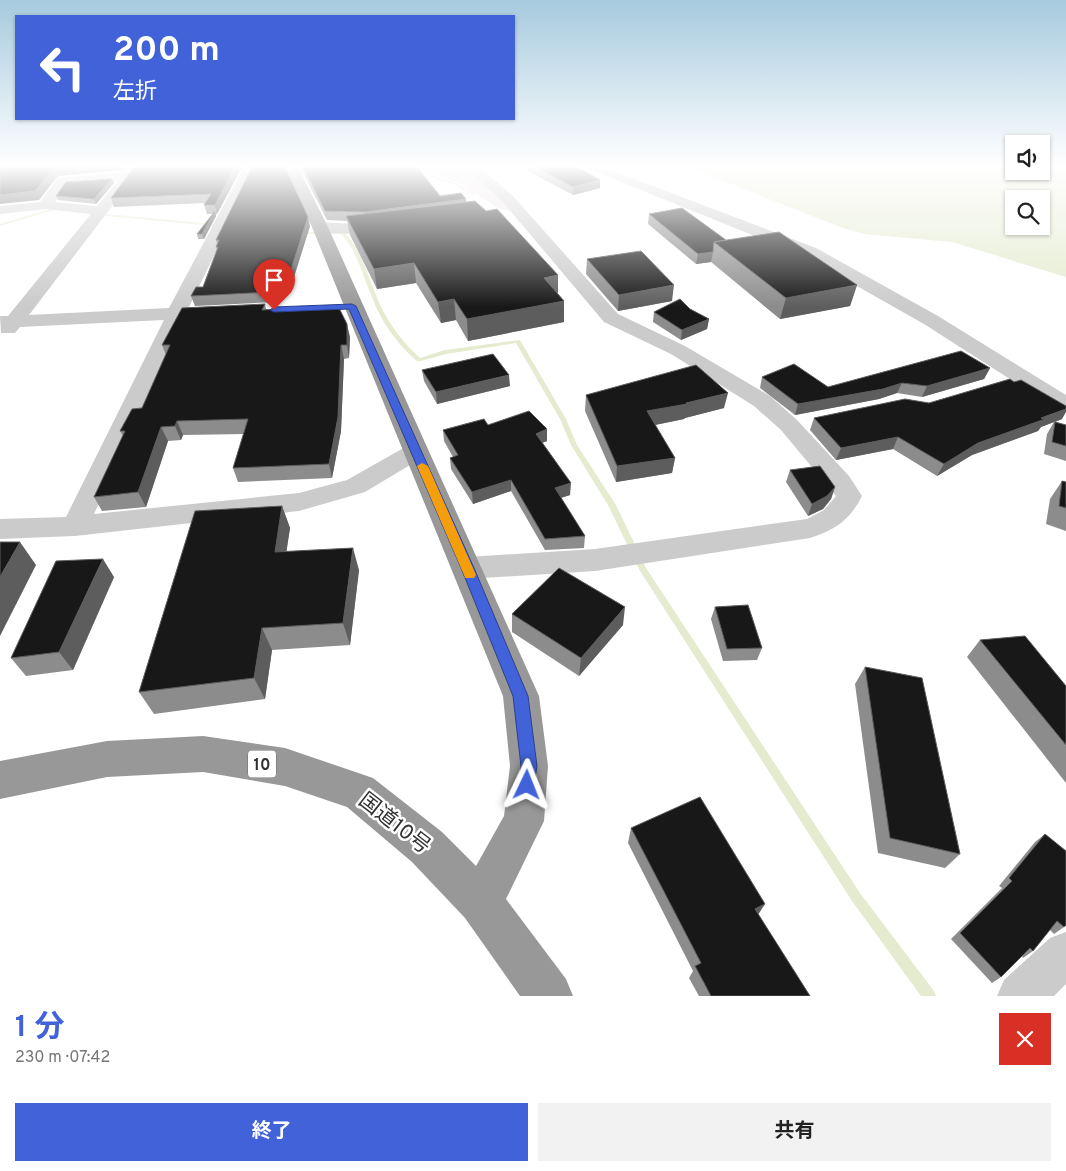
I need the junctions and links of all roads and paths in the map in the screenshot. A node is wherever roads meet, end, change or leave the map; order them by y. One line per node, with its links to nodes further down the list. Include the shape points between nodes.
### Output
1 (100, 213): 12 (street)
2 (227, 213): 11 (street)
3 (313, 213): 9 (highway)
4 (512, 213): 7 (street)
5 (521, 213): 7 (street)
6 (710, 213): 14 (street, via 810,252)
7 (523, 216): 18 (street, via 611,318 678,350 762,401)
8 (395, 224): 9 (street, via 353,229)
9 (320, 227): 19 (highway, via 342,307)
10 (206, 313): 11 (street)
11 (176, 314): 12 (street); 20 (street)
12 (7, 321): 13 (street)
13 (0, 339)
14 (1023, 376): 15 (street); 16 (street)
15 (996, 384)
16 (1066, 405)
17 (817, 419): 18 (street)
18 (789, 424): 22 (street, via 849,496 845,506 822,524 594,560)
19 (416, 451): 20 (street, via 356,486 314,499); 22 (highway)
20 (75, 526): 21 (street)
21 (0, 529)
22 (467, 568): 24 (highway, via 520,696 529,766 524,821)
23 (0, 780): 24 (highway, 国道10号 / 10, via 108,759 203,754 285,768 359,792 427,847)
24 (481, 902): 26 (highway, 国道10号 / 10)
25 (1066, 954): 27 (street)
26 (549, 996)
27 (1020, 996)

